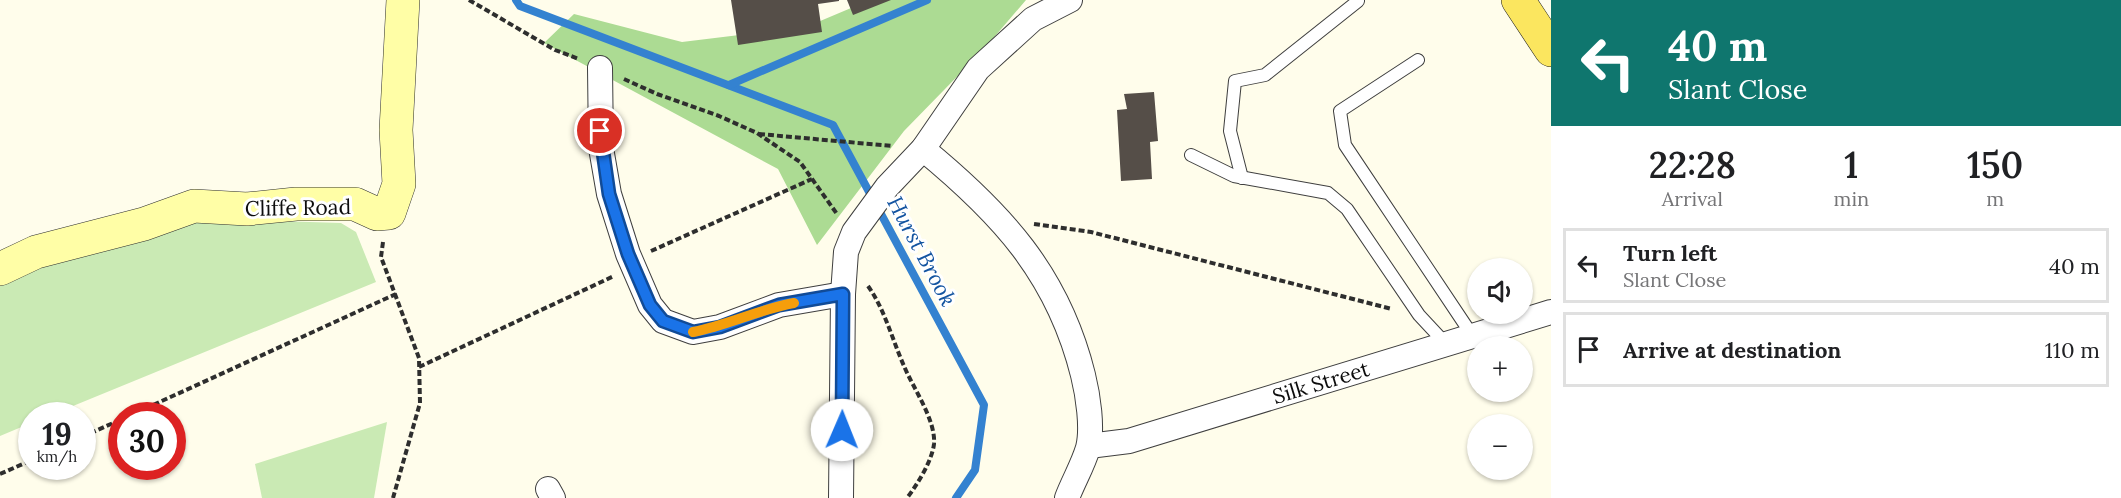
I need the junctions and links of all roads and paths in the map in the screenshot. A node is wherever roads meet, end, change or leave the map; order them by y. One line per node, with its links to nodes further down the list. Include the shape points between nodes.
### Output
1 (403, 0): 15 (street, Cliffe Road, via 396,130 399,184 389,213)
2 (469, 0): 8 (path, via 555,50)
3 (1070, 0): 11 (street, via 1033,19 978,69)
4 (1518, 0): 6 (main road)
5 (1358, 1): 13 (lane, via 1266,75 1235,81 1230,131)
6 (1551, 50)
7 (1418, 60): 24 (lane, via 1340,111 1345,145)
8 (600, 68): 9 (path); 18 (street, via 601,148 609,194)
9 (757, 133): 10 (path); 14 (path, via 800,162)
10 (867, 144)
11 (923, 149): 16 (street, via 978,196); 17 (street, via 869,208)
12 (1191, 155): 13 (lane)
13 (1242, 178): 23 (lane, via 1328,193 1347,210)
14 (812, 179): 17 (path, via 839,216); 18 (path)
15 (377, 214): 19 (street, Cliffe Road, via 355,204 247,209 194,206 144,224 36,252); 20 (path, via 385,229 381,256)
16 (998, 219): 23 (path, via 1091,232); 28 (street, via 1049,286 1074,339 1088,397)
17 (846, 252): 21 (street); 33 (path, via 879,302 905,368 927,410 934,444 919,482)
18 (632, 263): 21 (street, via 650,305 663,321 693,332 720,327 779,305); 26 (path)
19 (0, 270)
20 (396, 294): 26 (path); 27 (path)
21 (843, 294): 32 (street)
22 (1551, 312): 24 (street, Silk Street)
23 (1419, 315): 25 (lane)
24 (1472, 335): 25 (street, Silk Street)
25 (1446, 344): 28 (street, Silk Street, via 1129,441)
26 (419, 367): 31 (path, via 420,403)
27 (160, 402)
28 (1089, 446): 34 (street)
29 (18, 466): 30 (path)
30 (0, 474)
31 (393, 498)
32 (841, 498)
33 (907, 498)
34 (1066, 498)

